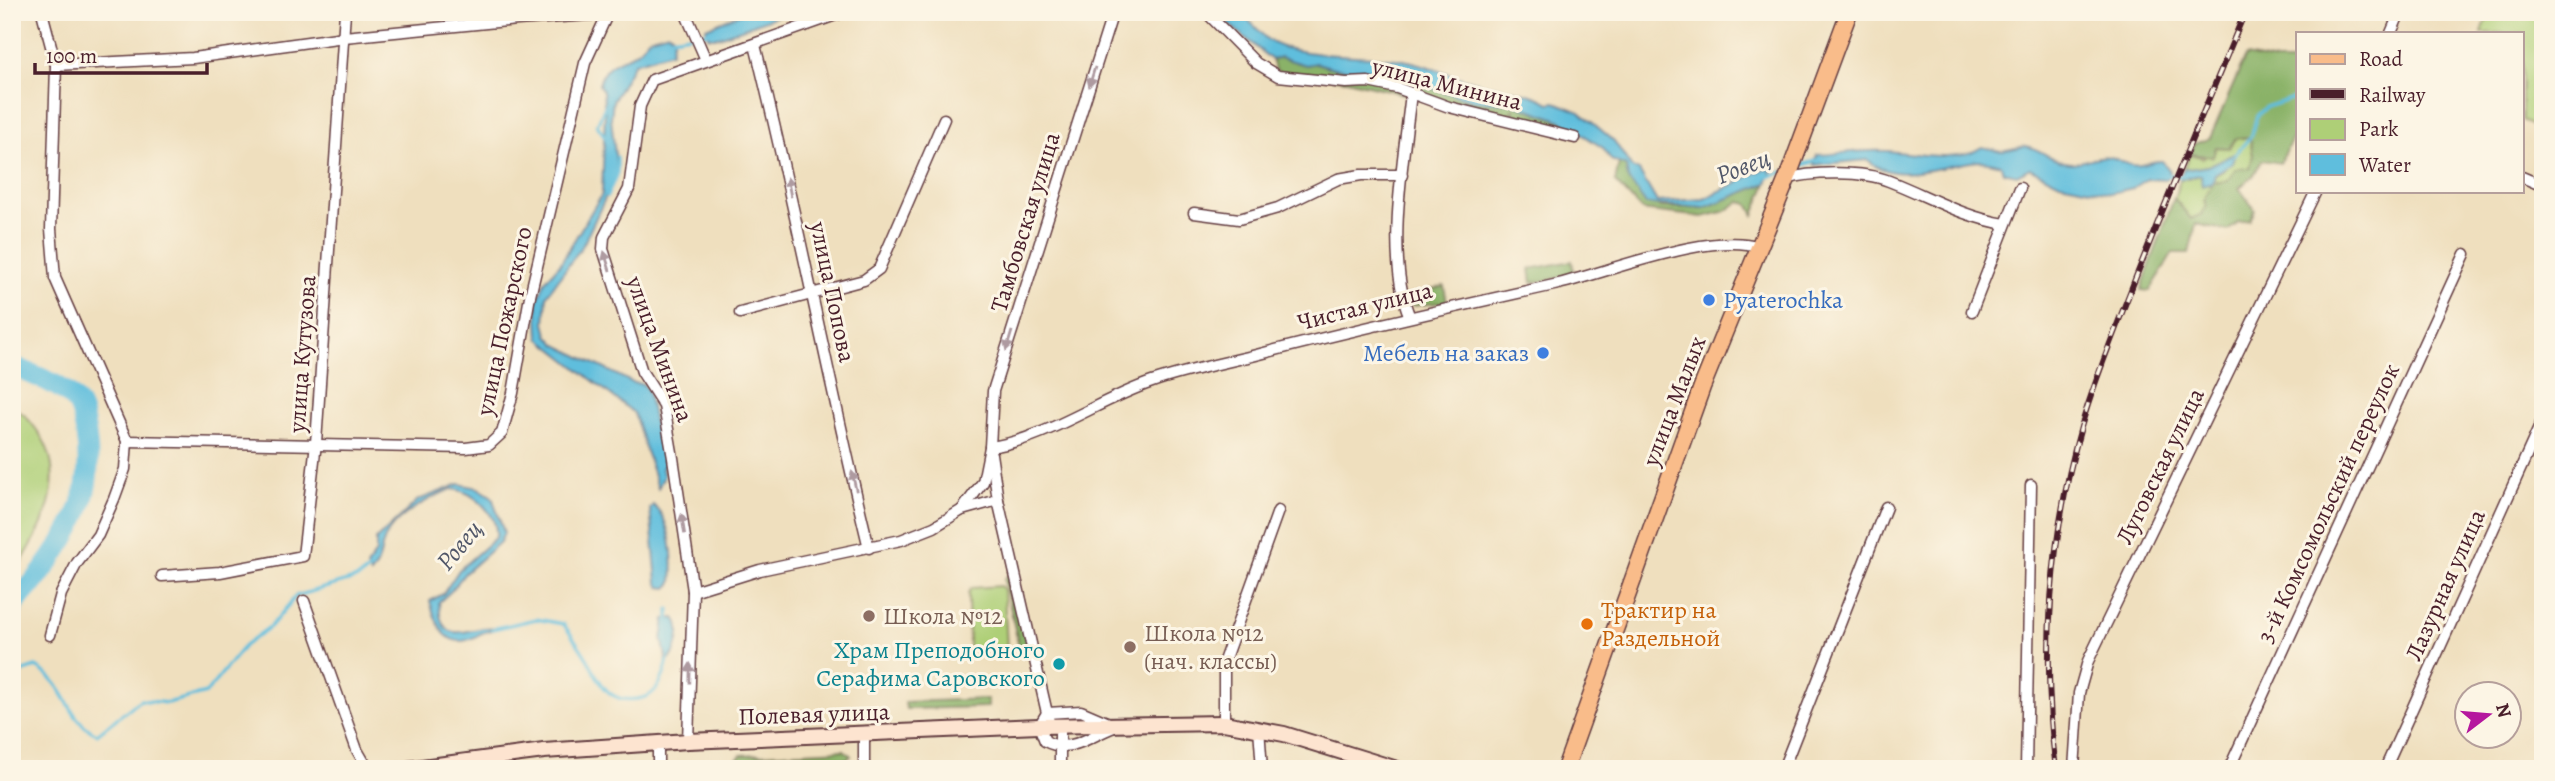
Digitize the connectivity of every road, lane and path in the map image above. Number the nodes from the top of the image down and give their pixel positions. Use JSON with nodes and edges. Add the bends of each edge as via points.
{"nodes":[{"id":1,"x":41,"y":12,"type":"edge"},
{"id":2,"x":345,"y":12,"type":"edge"},
{"id":3,"x":634,"y":12,"type":"edge"},
{"id":4,"x":685,"y":12,"type":"edge"},
{"id":5,"x":844,"y":12,"type":"edge"},
{"id":6,"x":1113,"y":12,"type":"edge"},
{"id":7,"x":1206,"y":12,"type":"edge"},
{"id":8,"x":1849,"y":12,"type":"edge"},
{"id":9,"x":2400,"y":12,"type":"edge"},
{"id":10,"x":607,"y":15,"type":"junction"},
{"id":11,"x":2391,"y":32,"type":"edge"},
{"id":12,"x":344,"y":37,"type":"junction"},
{"id":13,"x":755,"y":45,"type":"junction"},
{"id":14,"x":706,"y":60,"type":"junction"},
{"id":15,"x":56,"y":65,"type":"junction"},
{"id":16,"x":1411,"y":93,"type":"junction"},
{"id":17,"x":944,"y":119,"type":"dead end"},
{"id":18,"x":1575,"y":138,"type":"dead end"},
{"id":19,"x":1402,"y":175,"type":"junction"},
{"id":20,"x":2524,"y":178,"type":"edge"},
{"id":21,"x":1787,"y":179,"type":"junction"},
{"id":22,"x":2543,"y":186,"type":"edge"},
{"id":23,"x":2020,"y":188,"type":"dead end"},
{"id":24,"x":2316,"y":192,"type":"edge"},
{"id":25,"x":1194,"y":213,"type":"dead end"},
{"id":26,"x":2005,"y":224,"type":"junction"},
{"id":27,"x":1760,"y":247,"type":"junction"},
{"id":28,"x":2465,"y":254,"type":"dead end"},
{"id":29,"x":810,"y":295,"type":"junction"},
{"id":30,"x":1972,"y":311,"type":"dead end"},
{"id":31,"x":740,"y":313,"type":"dead end"},
{"id":32,"x":1409,"y":315,"type":"junction"},
{"id":33,"x":2543,"y":419,"type":"edge"},
{"id":34,"x":127,"y":441,"type":"junction"},
{"id":35,"x":316,"y":443,"type":"junction"},
{"id":36,"x":990,"y":446,"type":"junction"},
{"id":37,"x":2031,"y":485,"type":"dead end"},
{"id":38,"x":998,"y":500,"type":"junction"},
{"id":39,"x":1886,"y":507,"type":"dead end"},
{"id":40,"x":962,"y":510,"type":"junction"},
{"id":41,"x":1278,"y":511,"type":"dead end"},
{"id":42,"x":869,"y":548,"type":"junction"},
{"id":43,"x":162,"y":576,"type":"dead end"},
{"id":44,"x":693,"y":591,"type":"junction"},
{"id":45,"x":304,"y":601,"type":"dead end"},
{"id":46,"x":50,"y":635,"type":"dead end"},
{"id":47,"x":1049,"y":723,"type":"junction"},
{"id":48,"x":1224,"y":723,"type":"junction"},
{"id":49,"x":1118,"y":725,"type":"junction"},
{"id":50,"x":1259,"y":728,"type":"junction"},
{"id":51,"x":864,"y":735,"type":"junction"},
{"id":52,"x":688,"y":741,"type":"junction"},
{"id":53,"x":658,"y":744,"type":"junction"},
{"id":54,"x":1060,"y":746,"type":"junction"},
{"id":55,"x":457,"y":765,"type":"edge"},
{"id":56,"x":368,"y":769,"type":"edge"},
{"id":57,"x":407,"y":769,"type":"edge"},
{"id":58,"x":658,"y":769,"type":"edge"},
{"id":59,"x":863,"y":769,"type":"edge"},
{"id":60,"x":1060,"y":769,"type":"edge"},
{"id":61,"x":1262,"y":769,"type":"edge"},
{"id":62,"x":1397,"y":769,"type":"edge"},
{"id":63,"x":1564,"y":769,"type":"edge"},
{"id":64,"x":1783,"y":769,"type":"edge"},
{"id":65,"x":2026,"y":769,"type":"edge"},
{"id":66,"x":2074,"y":769,"type":"edge"},
{"id":67,"x":2229,"y":769,"type":"edge"},
{"id":68,"x":2385,"y":769,"type":"edge"}],
"edges":[{"from":1,"to":15,"type":"street"},
{"from":2,"to":12,"type":"street","name":"улица Кутузова"},
{"from":3,"to":10,"type":"street"},
{"from":4,"to":14,"type":"street"},
{"from":5,"to":13,"type":"street","name":"улица Минина"},
{"from":6,"to":36,"type":"street","name":"Тамбовская улица","one_way":true,"via":[[993,391]]},
{"from":7,"to":16,"type":"street","name":"улица Минина","via":[[1256,63],[1278,76],[1368,82]]},
{"from":8,"to":21,"type":"main road","name":"улица Малых"},
{"from":9,"to":11,"type":"street"},
{"from":10,"to":12,"type":"street"},
{"from":10,"to":35,"type":"street","name":"улица Пожарского","via":[[585,63],[502,433],[489,445],[466,448]]},
{"from":12,"to":15,"type":"street","via":[[193,58]]},
{"from":12,"to":35,"type":"street","name":"улица Кутузова"},
{"from":13,"to":14,"type":"street","name":"улица Минина"},
{"from":29,"to":13,"type":"street","name":"улица Попова","one_way":true,"via":[[785,164]]},
{"from":44,"to":14,"type":"street","name":"улица Минина","one_way":true,"via":[[664,406],[642,372],[603,249],[604,237],[629,189],[640,106],[652,80]]},
{"from":15,"to":34,"type":"street","via":[[51,229],[55,278]]},
{"from":16,"to":18,"type":"street","name":"улица Минина"},
{"from":16,"to":19,"type":"street"},
{"from":17,"to":29,"type":"street","via":[[879,270],[864,280]]},
{"from":19,"to":25,"type":"street","via":[[1338,179],[1278,208],[1239,219]]},
{"from":19,"to":32,"type":"street","via":[[1399,282]]},
{"from":20,"to":22,"type":"street"},
{"from":21,"to":26,"type":"street","via":[[1815,174],[1887,180],[1970,217]]},
{"from":21,"to":27,"type":"main road","name":"улица Малых"},
{"from":23,"to":26,"type":"street"},
{"from":24,"to":66,"type":"street","name":"Луговская улица","via":[[2088,661],[2079,693]]},
{"from":26,"to":30,"type":"street"},
{"from":27,"to":32,"type":"street","name":"Чистая улица","via":[[1746,242],[1709,244],[1552,286]]},
{"from":27,"to":63,"type":"main road","name":"улица Малых","via":[[1702,387]]},
{"from":28,"to":67,"type":"street","name":"3-й Комсомольский переулок"},
{"from":29,"to":31,"type":"street"},
{"from":42,"to":29,"type":"street","name":"улица Попова","one_way":true},
{"from":32,"to":36,"type":"street","name":"Чистая улица","via":[[1149,383],[1030,435]]},
{"from":33,"to":68,"type":"street","name":"Лазурная улица"},
{"from":34,"to":35,"type":"street","name":"улица Пожарского"},
{"from":34,"to":46,"type":"street","via":[[125,469],[114,499],[98,535],[61,594]]},
{"from":35,"to":43,"type":"street","name":"улица Кутузова","via":[[303,556],[220,572]]},
{"from":36,"to":38,"type":"street","name":"Тамбовская улица"},
{"from":36,"to":40,"type":"street","name":"Тамбовская улица","via":[[983,482]]},
{"from":37,"to":65,"type":"street"},
{"from":38,"to":40,"type":"street","name":"Тамбовская улица"},
{"from":38,"to":47,"type":"street","name":"Тамбовская улица"},
{"from":39,"to":64,"type":"street"},
{"from":40,"to":42,"type":"street","name":"Тамбовская улица","via":[[934,527]]},
{"from":41,"to":48,"type":"street","via":[[1224,661]]},
{"from":42,"to":44,"type":"street","name":"Тамбовская улица","via":[[760,570]]},
{"from":52,"to":44,"type":"street","name":"улица Минина","one_way":true},
{"from":45,"to":56,"type":"street","via":[[356,750]]},
{"from":47,"to":49,"type":"street","name":"Полевая улица"},
{"from":47,"to":51,"type":"street","name":"Полевая улица"},
{"from":47,"to":54,"type":"street","name":"Тамбовская улица"},
{"from":47,"to":54,"type":"street","via":[[1045,741]]},
{"from":48,"to":49,"type":"street","name":"Полевая улица"},
{"from":48,"to":50,"type":"street","name":"Полевая улица"},
{"from":49,"to":54,"type":"street","via":[[1089,740]]},
{"from":50,"to":61,"type":"street"},
{"from":50,"to":62,"type":"street","name":"Полевая улица"},
{"from":51,"to":52,"type":"street","name":"Полевая улица"},
{"from":51,"to":59,"type":"street"},
{"from":52,"to":53,"type":"street","name":"Полевая улица"},
{"from":53,"to":55,"type":"street","name":"Полевая улица"},
{"from":53,"to":58,"type":"street"},
{"from":54,"to":60,"type":"street","name":"Тамбовская улица"},
{"from":55,"to":57,"type":"street","name":"Полевая улица"}]}
